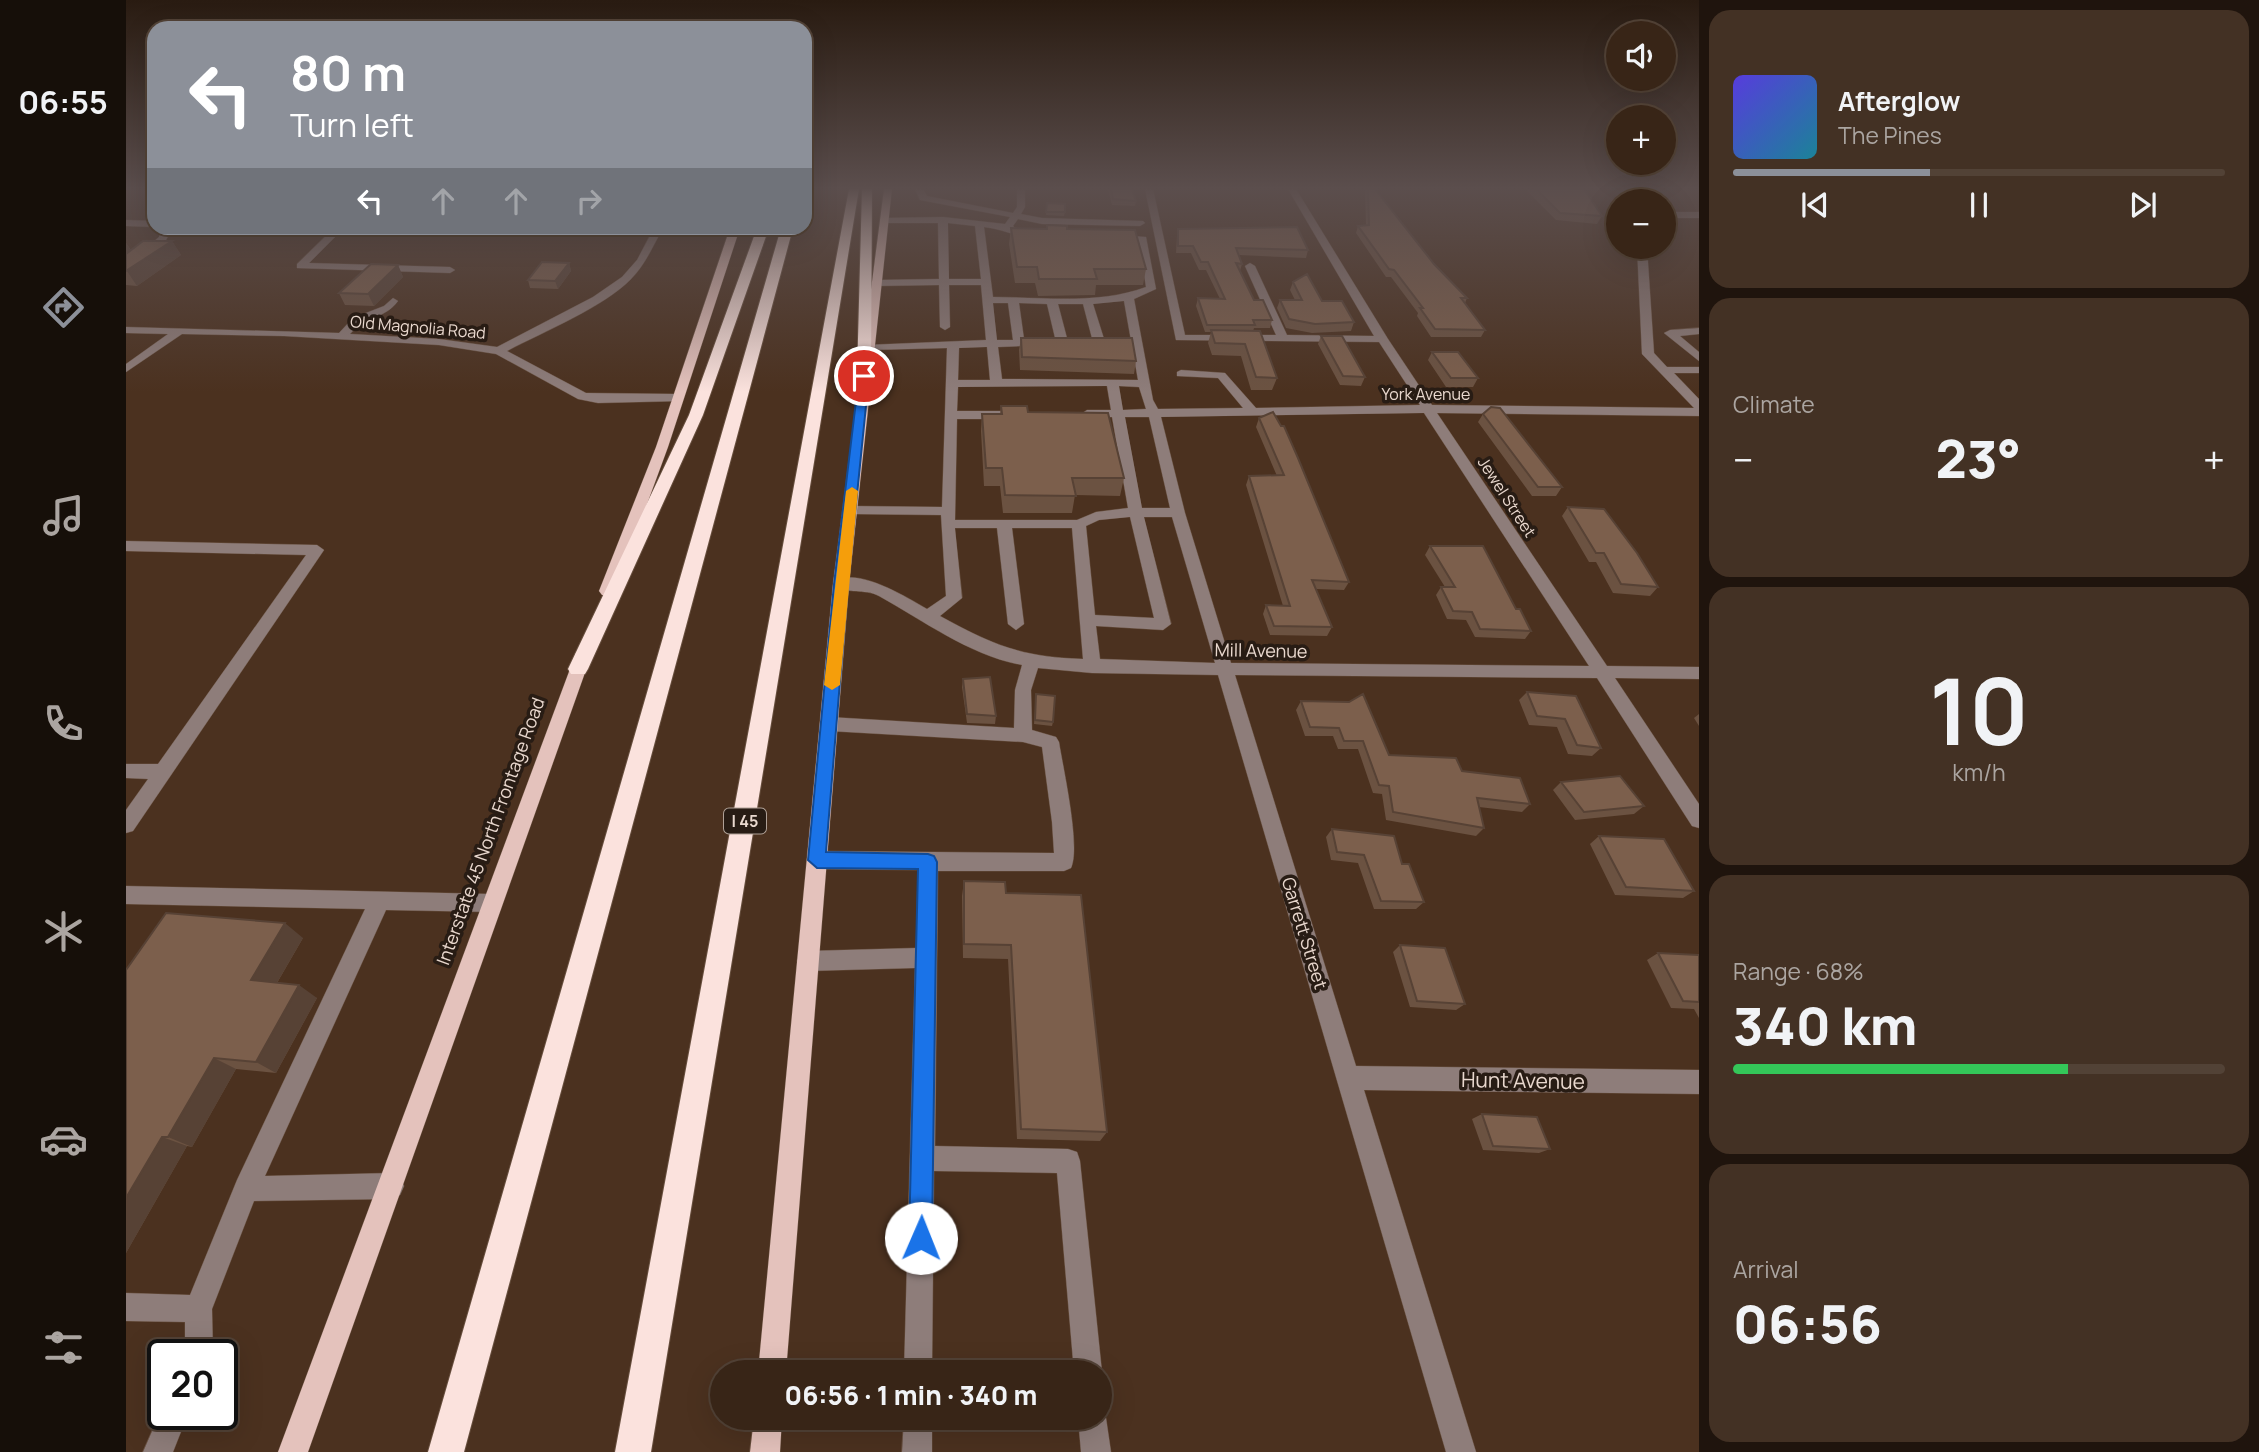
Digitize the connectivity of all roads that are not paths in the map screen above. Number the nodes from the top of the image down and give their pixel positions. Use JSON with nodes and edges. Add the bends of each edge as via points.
{"nodes":[{"id":1,"x":141,"y":257,"type":"edge"},
{"id":2,"x":310,"y":257,"type":"edge"},
{"id":3,"x":643,"y":257,"type":"edge"},
{"id":4,"x":725,"y":257,"type":"edge"},
{"id":5,"x":753,"y":257,"type":"edge"},
{"id":6,"x":779,"y":257,"type":"edge"},
{"id":7,"x":842,"y":257,"type":"edge"},
{"id":8,"x":866,"y":257,"type":"edge"},
{"id":9,"x":880,"y":257,"type":"edge"},
{"id":10,"x":944,"y":257,"type":"edge"},
{"id":11,"x":983,"y":257,"type":"edge"},
{"id":12,"x":1146,"y":257,"type":"edge"},
{"id":13,"x":1163,"y":257,"type":"edge"},
{"id":14,"x":1333,"y":257,"type":"edge"},
{"id":15,"x":1643,"y":259,"type":"edge"},
{"id":16,"x":1250,"y":266,"type":"dead end"},
{"id":17,"x":126,"y":270,"type":"edge"},
{"id":18,"x":450,"y":270,"type":"dead end"},
{"id":19,"x":945,"y":281,"type":"junction"},
{"id":20,"x":986,"y":282,"type":"junction"},
{"id":21,"x":876,"y":283,"type":"junction"},
{"id":22,"x":1129,"y":297,"type":"junction"},
{"id":23,"x":988,"y":300,"type":"junction"},
{"id":24,"x":1013,"y":300,"type":"junction"},
{"id":25,"x":393,"y":301,"type":"dead end"},
{"id":26,"x":1052,"y":301,"type":"junction"},
{"id":27,"x":1087,"y":302,"type":"junction"},
{"id":28,"x":945,"y":327,"type":"dead end"},
{"id":29,"x":126,"y":330,"type":"edge"},
{"id":30,"x":181,"y":330,"type":"junction"},
{"id":31,"x":1699,"y":331,"type":"edge"},
{"id":32,"x":342,"y":336,"type":"junction"},
{"id":33,"x":1283,"y":339,"type":"junction"},
{"id":34,"x":1382,"y":339,"type":"junction"},
{"id":35,"x":1019,"y":342,"type":"junction"},
{"id":36,"x":1080,"y":342,"type":"junction"},
{"id":37,"x":1112,"y":342,"type":"edge"},
{"id":38,"x":1125,"y":342,"type":"edge"},
{"id":39,"x":1138,"y":342,"type":"junction"},
{"id":40,"x":994,"y":344,"type":"junction"},
{"id":41,"x":953,"y":345,"type":"junction"},
{"id":42,"x":870,"y":347,"type":"junction"},
{"id":43,"x":499,"y":351,"type":"junction"},
{"id":44,"x":1699,"y":358,"type":"edge"},
{"id":45,"x":126,"y":369,"type":"edge"},
{"id":46,"x":1664,"y":370,"type":"junction"},
{"id":47,"x":1699,"y":370,"type":"edge"},
{"id":48,"x":1181,"y":374,"type":"dead end"},
{"id":49,"x":864,"y":376,"type":"junction"},
{"id":50,"x":1112,"y":382,"type":"junction"},
{"id":51,"x":996,"y":383,"type":"junction"},
{"id":52,"x":952,"y":384,"type":"junction"},
{"id":53,"x":1144,"y":384,"type":"junction"},
{"id":54,"x":677,"y":398,"type":"junction"},
{"id":55,"x":1699,"y":406,"type":"edge"},
{"id":56,"x":1430,"y":409,"type":"junction"},
{"id":57,"x":1253,"y":412,"type":"junction"},
{"id":58,"x":1699,"y":412,"type":"edge"},
{"id":59,"x":1119,"y":413,"type":"junction"},
{"id":60,"x":1154,"y":413,"type":"junction"},
{"id":61,"x":1021,"y":414,"type":"edge"},
{"id":62,"x":1077,"y":414,"type":"edge"},
{"id":63,"x":951,"y":415,"type":"junction"},
{"id":64,"x":850,"y":510,"type":"junction"},
{"id":65,"x":1136,"y":512,"type":"junction"},
{"id":66,"x":1178,"y":513,"type":"junction"},
{"id":67,"x":949,"y":517,"type":"junction"},
{"id":68,"x":1004,"y":524,"type":"junction"},
{"id":69,"x":1079,"y":524,"type":"junction"},
{"id":70,"x":126,"y":546,"type":"edge"},
{"id":71,"x":841,"y":584,"type":"junction"},
{"id":72,"x":928,"y":616,"type":"junction"},
{"id":73,"x":1090,"y":620,"type":"junction"},
{"id":74,"x":1016,"y":624,"type":"dead end"},
{"id":75,"x":1032,"y":661,"type":"junction"},
{"id":76,"x":1092,"y":667,"type":"junction"},
{"id":77,"x":578,"y":669,"type":"junction"},
{"id":78,"x":1225,"y":669,"type":"junction"},
{"id":79,"x":1600,"y":672,"type":"junction"},
{"id":80,"x":1699,"y":673,"type":"edge"},
{"id":81,"x":829,"y":724,"type":"junction"},
{"id":82,"x":1023,"y":734,"type":"junction"},
{"id":83,"x":126,"y":771,"type":"edge"},
{"id":84,"x":163,"y":772,"type":"junction"},
{"id":85,"x":1699,"y":820,"type":"edge"},
{"id":86,"x":126,"y":825,"type":"edge"},
{"id":87,"x":817,"y":860,"type":"junction"},
{"id":88,"x":928,"y":862,"type":"junction"},
{"id":89,"x":126,"y":895,"type":"edge"},
{"id":90,"x":379,"y":902,"type":"junction"},
{"id":91,"x":491,"y":903,"type":"junction"},
{"id":92,"x":926,"y":958,"type":"junction"},
{"id":93,"x":808,"y":961,"type":"junction"},
{"id":94,"x":1348,"y":1078,"type":"junction"},
{"id":95,"x":1699,"y":1082,"type":"edge"},
{"id":96,"x":922,"y":1158,"type":"junction"},
{"id":97,"x":391,"y":1186,"type":"junction"},
{"id":98,"x":246,"y":1189,"type":"junction"},
{"id":99,"x":126,"y":1307,"type":"edge"},
{"id":100,"x":198,"y":1309,"type":"junction"},
{"id":101,"x":199,"y":1339,"type":"edge"},
{"id":102,"x":773,"y":1360,"type":"edge"},
{"id":103,"x":918,"y":1360,"type":"edge"},
{"id":104,"x":1087,"y":1360,"type":"edge"},
{"id":105,"x":167,"y":1430,"type":"edge"},
{"id":106,"x":767,"y":1430,"type":"edge"},
{"id":107,"x":918,"y":1430,"type":"edge"},
{"id":108,"x":1093,"y":1430,"type":"edge"},
{"id":109,"x":158,"y":1452,"type":"edge"},
{"id":110,"x":293,"y":1452,"type":"edge"},
{"id":111,"x":446,"y":1452,"type":"edge"},
{"id":112,"x":633,"y":1452,"type":"edge"},
{"id":113,"x":765,"y":1452,"type":"edge"},
{"id":114,"x":917,"y":1452,"type":"edge"},
{"id":115,"x":1096,"y":1452,"type":"edge"},
{"id":116,"x":1461,"y":1452,"type":"edge"}],
"edges":[{"from":1,"to":17,"type":"street"},
{"from":2,"to":18,"type":"street","via":[[301,266]]},
{"from":3,"to":43,"type":"street","name":"Old Magnolia Road","via":[[626,279],[597,299]]},
{"from":4,"to":54,"type":"main road","name":"Interstate 45 North Frontage Road"},
{"from":5,"to":77,"type":"highway","via":[[695,415]]},
{"from":6,"to":111,"type":"highway"},
{"from":7,"to":112,"type":"highway","number":"I 45"},
{"from":8,"to":49,"type":"highway"},
{"from":9,"to":21,"type":"main road"},
{"from":10,"to":19,"type":"street"},
{"from":11,"to":20,"type":"street"},
{"from":12,"to":22,"type":"street","via":[[1151,289]]},
{"from":13,"to":33,"type":"street","via":[[1180,338]]},
{"from":14,"to":34,"type":"street","name":"Jewel Street"},
{"from":15,"to":46,"type":"street","via":[[1648,354]]},
{"from":16,"to":33,"type":"street"},
{"from":19,"to":20,"type":"street"},
{"from":19,"to":21,"type":"street"},
{"from":19,"to":28,"type":"street"},
{"from":20,"to":23,"type":"street"},
{"from":21,"to":42,"type":"main road"},
{"from":22,"to":27,"type":"street"},
{"from":22,"to":39,"type":"street","name":"Garrett Street"},
{"from":23,"to":24,"type":"street"},
{"from":23,"to":40,"type":"street"},
{"from":24,"to":26,"type":"street"},
{"from":24,"to":35,"type":"street"},
{"from":25,"to":32,"type":"street","via":[[375,315],[357,320]]},
{"from":26,"to":27,"type":"street"},
{"from":26,"to":36,"type":"street"},
{"from":27,"to":36,"type":"street"},
{"from":29,"to":30,"type":"street","name":"Old Magnolia Road"},
{"from":30,"to":32,"type":"street","name":"Old Magnolia Road"},
{"from":30,"to":45,"type":"street"},
{"from":31,"to":44,"type":"street","via":[[1670,333]]},
{"from":32,"to":43,"type":"street","name":"Old Magnolia Road"},
{"from":33,"to":34,"type":"street"},
{"from":34,"to":56,"type":"street","name":"Jewel Street"},
{"from":35,"to":36,"type":"street"},
{"from":35,"to":40,"type":"street"},
{"from":36,"to":37,"type":"street"},
{"from":38,"to":39,"type":"street"},
{"from":39,"to":53,"type":"street","name":"Garrett Street"},
{"from":40,"to":41,"type":"street"},
{"from":40,"to":51,"type":"street"},
{"from":41,"to":42,"type":"street"},
{"from":41,"to":52,"type":"street"},
{"from":42,"to":49,"type":"main road"},
{"from":43,"to":54,"type":"street","via":[[582,396]]},
{"from":46,"to":47,"type":"street"},
{"from":46,"to":55,"type":"street"},
{"from":48,"to":57,"type":"street","via":[[1221,375]]},
{"from":49,"to":64,"type":"main road"},
{"from":50,"to":51,"type":"street"},
{"from":50,"to":53,"type":"street"},
{"from":50,"to":59,"type":"street"},
{"from":51,"to":52,"type":"street"},
{"from":52,"to":63,"type":"street"},
{"from":53,"to":60,"type":"street","name":"Garrett Street"},
{"from":54,"to":77,"type":"main road","name":"Interstate 45 North Frontage Road"},
{"from":56,"to":57,"type":"street","name":"York Avenue"},
{"from":56,"to":58,"type":"street","name":"York Avenue"},
{"from":56,"to":79,"type":"street","name":"Jewel Street"},
{"from":57,"to":60,"type":"street","name":"York Avenue"},
{"from":59,"to":60,"type":"street","name":"York Avenue"},
{"from":59,"to":62,"type":"street","name":"York Avenue"},
{"from":59,"to":65,"type":"street"},
{"from":60,"to":66,"type":"street","name":"Garrett Street"},
{"from":61,"to":63,"type":"street"},
{"from":63,"to":67,"type":"street"},
{"from":64,"to":67,"type":"street"},
{"from":64,"to":71,"type":"main road"},
{"from":65,"to":66,"type":"street"},
{"from":65,"to":69,"type":"street","via":[[1096,516]]},
{"from":65,"to":73,"type":"street","via":[[1163,624]]},
{"from":66,"to":78,"type":"street","name":"Garrett Street"},
{"from":67,"to":68,"type":"street"},
{"from":67,"to":72,"type":"street","via":[[954,598]]},
{"from":68,"to":69,"type":"street"},
{"from":68,"to":74,"type":"street"},
{"from":69,"to":73,"type":"street"},
{"from":70,"to":84,"type":"street","via":[[317,550]]},
{"from":71,"to":72,"type":"street","name":"Mill Avenue","via":[[874,586]]},
{"from":71,"to":81,"type":"main road"},
{"from":72,"to":75,"type":"street","name":"Mill Avenue","via":[[983,647]]},
{"from":73,"to":76,"type":"street"},
{"from":75,"to":76,"type":"street","name":"Mill Avenue"},
{"from":75,"to":82,"type":"street","via":[[1023,690]]},
{"from":76,"to":78,"type":"street","name":"Mill Avenue"},
{"from":77,"to":91,"type":"main road","name":"Interstate 45 North Frontage Road"},
{"from":78,"to":79,"type":"street","name":"Mill Avenue"},
{"from":78,"to":94,"type":"street","name":"Garrett Street"},
{"from":79,"to":80,"type":"street","name":"Mill Avenue"},
{"from":79,"to":85,"type":"street","name":"Jewel Street"},
{"from":81,"to":82,"type":"street"},
{"from":81,"to":87,"type":"main road"},
{"from":82,"to":88,"type":"street","via":[[1050,742],[1064,862]]},
{"from":83,"to":84,"type":"street"},
{"from":84,"to":86,"type":"street"},
{"from":87,"to":88,"type":"street"},
{"from":87,"to":93,"type":"main road"},
{"from":88,"to":92,"type":"street"},
{"from":89,"to":90,"type":"street"},
{"from":90,"to":91,"type":"street"},
{"from":90,"to":98,"type":"street"},
{"from":91,"to":97,"type":"main road","name":"Interstate 45 North Frontage Road"},
{"from":92,"to":93,"type":"street"},
{"from":92,"to":96,"type":"street"},
{"from":93,"to":102,"type":"main road"},
{"from":94,"to":95,"type":"street","name":"Hunt Avenue"},
{"from":94,"to":116,"type":"street","name":"Garrett Street"},
{"from":96,"to":103,"type":"street"},
{"from":96,"to":104,"type":"street","via":[[1068,1161]]},
{"from":97,"to":98,"type":"street"},
{"from":97,"to":110,"type":"main road","name":"Interstate 45 North Frontage Road"},
{"from":98,"to":100,"type":"street"},
{"from":99,"to":100,"type":"street"},
{"from":100,"to":101,"type":"street"},
{"from":105,"to":109,"type":"street"},
{"from":106,"to":113,"type":"main road"},
{"from":107,"to":114,"type":"street"},
{"from":108,"to":115,"type":"street"}]}
